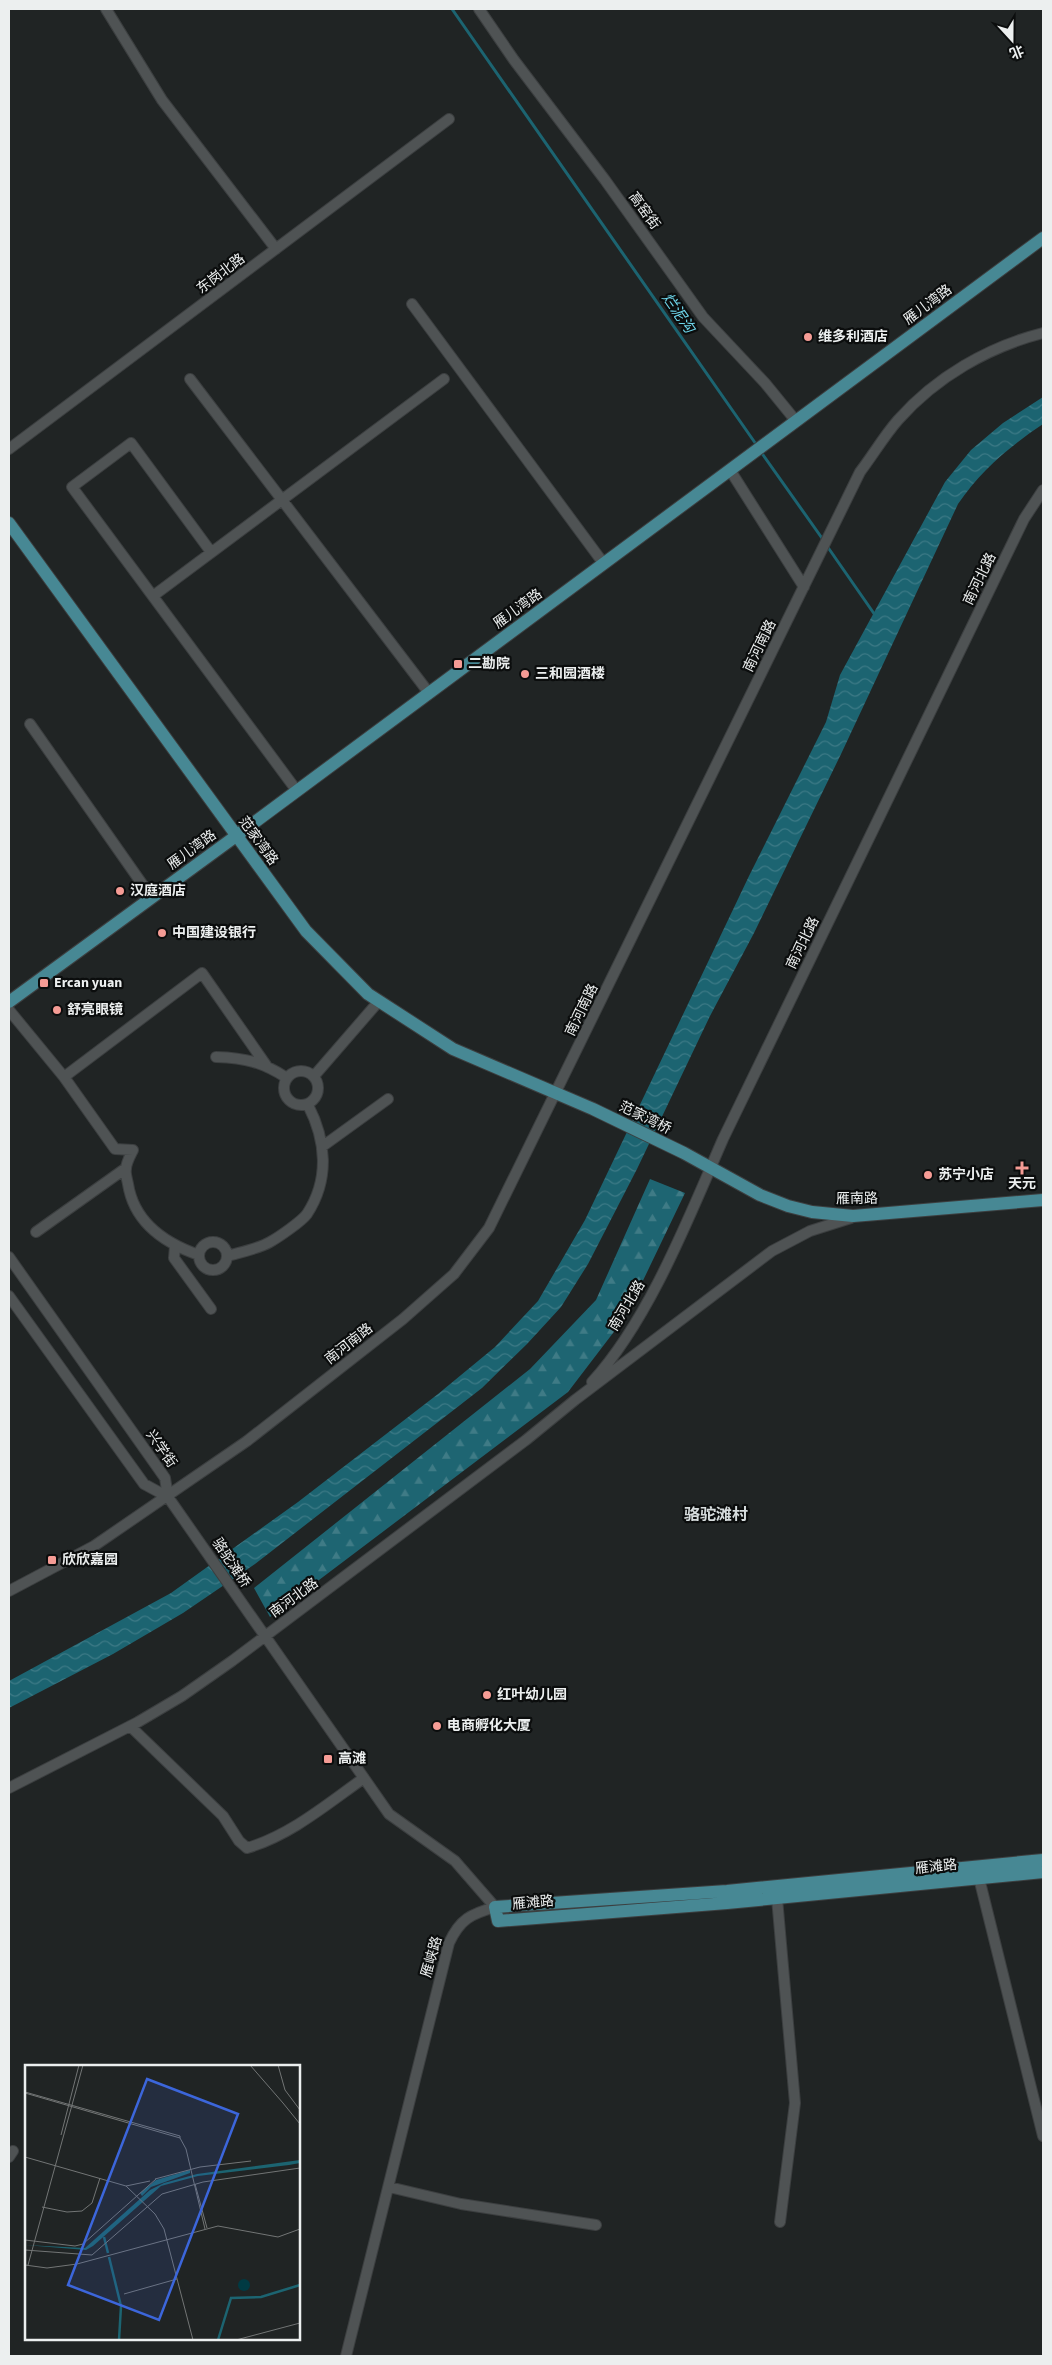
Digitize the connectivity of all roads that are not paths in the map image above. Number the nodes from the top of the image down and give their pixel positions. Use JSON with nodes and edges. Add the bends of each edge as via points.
{"nodes":[{"id":1,"x":106,"y":9,"type":"edge"},
{"id":2,"x":479,"y":9,"type":"edge"},
{"id":3,"x":449,"y":119,"type":"dead end"},
{"id":4,"x":1043,"y":238,"type":"edge"},
{"id":5,"x":276,"y":249,"type":"junction"},
{"id":6,"x":412,"y":304,"type":"dead end"},
{"id":7,"x":1043,"y":333,"type":"edge"},
{"id":8,"x":444,"y":379,"type":"dead end"},
{"id":9,"x":190,"y":380,"type":"dead end"},
{"id":10,"x":796,"y":421,"type":"junction"},
{"id":11,"x":9,"y":449,"type":"edge"},
{"id":12,"x":733,"y":468,"type":"junction"},
{"id":13,"x":1043,"y":490,"type":"edge"},
{"id":14,"x":282,"y":500,"type":"junction"},
{"id":15,"x":9,"y":524,"type":"edge"},
{"id":16,"x":212,"y":552,"type":"junction"},
{"id":17,"x":604,"y":564,"type":"junction"},
{"id":18,"x":806,"y":583,"type":"junction"},
{"id":19,"x":153,"y":596,"type":"junction"},
{"id":20,"x":428,"y":693,"type":"junction"},
{"id":21,"x":30,"y":724,"type":"dead end"},
{"id":22,"x":298,"y":791,"type":"junction"},
{"id":23,"x":236,"y":836,"type":"junction"},
{"id":24,"x":152,"y":898,"type":"junction"},
{"id":25,"x":379,"y":1001,"type":"junction"},
{"id":26,"x":9,"y":1002,"type":"edge"},
{"id":27,"x":9,"y":1010,"type":"edge"},
{"id":28,"x":216,"y":1057,"type":"dead end"},
{"id":29,"x":266,"y":1065,"type":"junction"},
{"id":30,"x":314,"y":1076,"type":"junction"},
{"id":31,"x":64,"y":1077,"type":"junction"},
{"id":32,"x":287,"y":1078,"type":"junction"},
{"id":33,"x":556,"y":1093,"type":"junction"},
{"id":34,"x":388,"y":1099,"type":"dead end"},
{"id":35,"x":308,"y":1105,"type":"junction"},
{"id":36,"x":323,"y":1146,"type":"junction"},
{"id":37,"x":684,"y":1153,"type":"joint"},
{"id":38,"x":126,"y":1168,"type":"junction"},
{"id":39,"x":710,"y":1168,"type":"junction"},
{"id":40,"x":1043,"y":1200,"type":"edge"},
{"id":41,"x":864,"y":1215,"type":"junction"},
{"id":42,"x":36,"y":1232,"type":"dead end"},
{"id":43,"x":175,"y":1246,"type":"junction"},
{"id":44,"x":198,"y":1255,"type":"junction"},
{"id":45,"x":227,"y":1256,"type":"junction"},
{"id":46,"x":9,"y":1257,"type":"edge"},
{"id":47,"x":9,"y":1296,"type":"edge"},
{"id":48,"x":211,"y":1309,"type":"dead end"},
{"id":49,"x":575,"y":1400,"type":"junction"},
{"id":50,"x":168,"y":1497,"type":"junction"},
{"id":51,"x":9,"y":1591,"type":"edge"},
{"id":52,"x":266,"y":1636,"type":"junction"},
{"id":53,"x":130,"y":1726,"type":"junction"},
{"id":54,"x":364,"y":1778,"type":"junction"},
{"id":55,"x":9,"y":1788,"type":"edge"},
{"id":56,"x":1043,"y":1860,"type":"edge"},
{"id":57,"x":1043,"y":1872,"type":"edge"},
{"id":58,"x":979,"y":1878,"type":"junction"},
{"id":59,"x":777,"y":1898,"type":"junction"},
{"id":60,"x":495,"y":1908,"type":"junction"},
{"id":61,"x":1043,"y":2136,"type":"edge"},
{"id":62,"x":389,"y":2187,"type":"junction"},
{"id":63,"x":780,"y":2222,"type":"dead end"},
{"id":64,"x":596,"y":2225,"type":"dead end"},
{"id":65,"x":346,"y":2356,"type":"edge"}],
"edges":[{"from":1,"to":5,"type":"street","via":[[162,100]]},
{"from":2,"to":10,"type":"street","name":"高窑街","via":[[704,317]]},
{"from":3,"to":5,"type":"street","name":"东岗北路"},
{"from":4,"to":10,"type":"main road","name":"雁儿湾路"},
{"from":5,"to":11,"type":"street","name":"东岗北路"},
{"from":6,"to":17,"type":"street"},
{"from":7,"to":18,"type":"street","name":"南河南路","via":[[984,354],[929,389],[898,420],[860,472]]},
{"from":8,"to":14,"type":"street"},
{"from":9,"to":14,"type":"street"},
{"from":10,"to":12,"type":"main road","name":"雁儿湾路"},
{"from":12,"to":17,"type":"main road","name":"雁儿湾路"},
{"from":12,"to":18,"type":"street"},
{"from":13,"to":39,"type":"street","name":"南河北路","via":[[1024,519]]},
{"from":14,"to":16,"type":"street"},
{"from":14,"to":20,"type":"street"},
{"from":15,"to":23,"type":"main road","name":"范家湾路"},
{"from":16,"to":19,"type":"street"},
{"from":16,"to":19,"type":"street","via":[[131,444],[72,487]]},
{"from":17,"to":20,"type":"main road","name":"雁儿湾路"},
{"from":18,"to":33,"type":"street","name":"南河南路"},
{"from":19,"to":22,"type":"street"},
{"from":20,"to":22,"type":"main road","name":"雁儿湾路"},
{"from":21,"to":24,"type":"street"},
{"from":22,"to":23,"type":"main road","name":"雁儿湾路"},
{"from":23,"to":24,"type":"main road","name":"雁儿湾路"},
{"from":23,"to":25,"type":"main road","name":"范家湾路","via":[[306,931],[368,994]]},
{"from":24,"to":26,"type":"main road","name":"雁儿湾路"},
{"from":25,"to":30,"type":"street"},
{"from":25,"to":33,"type":"main road","name":"范家湾路","via":[[453,1049]]},
{"from":27,"to":31,"type":"street"},
{"from":28,"to":29,"type":"street","via":[[242,1058]]},
{"from":29,"to":31,"type":"street","via":[[202,973]]},
{"from":29,"to":32,"type":"street"},
{"from":30,"to":32,"type":"street","via":[[300,1071]]},
{"from":30,"to":35,"type":"street","via":[[318,1094]]},
{"from":31,"to":38,"type":"street","via":[[115,1149],[133,1150]]},
{"from":32,"to":35,"type":"street","via":[[284,1087],[286,1097],[293,1104]]},
{"from":33,"to":37,"type":"main road","name":"范家湾桥"},
{"from":33,"to":50,"type":"street","name":"南河南路","via":[[490,1228],[454,1274],[403,1319],[247,1441]]},
{"from":34,"to":36,"type":"street"},
{"from":35,"to":36,"type":"street","via":[[318,1124]]},
{"from":36,"to":45,"type":"street","via":[[319,1186],[306,1215],[270,1242]]},
{"from":37,"to":39,"type":"main road","name":"雁南路"},
{"from":38,"to":42,"type":"street"},
{"from":38,"to":43,"type":"street","via":[[130,1194],[141,1216],[158,1235]]},
{"from":39,"to":41,"type":"main road","name":"雁南路","via":[[788,1206],[835,1215]]},
{"from":39,"to":49,"type":"street","name":"南河北路","via":[[640,1315],[598,1375]]},
{"from":40,"to":41,"type":"main road","name":"雁南路"},
{"from":41,"to":49,"type":"street","name":"南河北路","via":[[810,1231],[772,1251]]},
{"from":43,"to":44,"type":"street"},
{"from":43,"to":48,"type":"street","via":[[174,1258]]},
{"from":44,"to":45,"type":"street","via":[[205,1244],[214,1242],[225,1248]]},
{"from":44,"to":45,"type":"street","via":[[201,1263],[212,1270],[224,1264]]},
{"from":46,"to":50,"type":"street","name":"兴学街","via":[[165,1478]]},
{"from":47,"to":50,"type":"street","via":[[144,1484]]},
{"from":49,"to":52,"type":"street","name":"南河北路"},
{"from":50,"to":51,"type":"street","name":"南河南路","via":[[94,1546]]},
{"from":50,"to":52,"type":"street","name":"骆驼滩桥"},
{"from":52,"to":53,"type":"street","name":"南河北路","via":[[182,1696]]},
{"from":52,"to":54,"type":"street"},
{"from":53,"to":54,"type":"street","via":[[223,1816],[247,1848],[298,1825]]},
{"from":53,"to":55,"type":"street","name":"南河北路"},
{"from":54,"to":60,"type":"street","via":[[389,1814],[455,1861]]},
{"from":56,"to":60,"type":"main road","name":"雁滩路","via":[[728,1891]]},
{"from":57,"to":58,"type":"main road","name":"雁滩路"},
{"from":58,"to":59,"type":"main road","name":"雁滩路"},
{"from":58,"to":61,"type":"street"},
{"from":59,"to":60,"type":"main road","name":"雁滩路","via":[[498,1921]]},
{"from":59,"to":63,"type":"street","via":[[795,2103]]},
{"from":60,"to":62,"type":"street","name":"雁峡路","via":[[473,1913],[456,1928],[449,1942]]},
{"from":62,"to":64,"type":"street","via":[[461,2204]]},
{"from":62,"to":65,"type":"street","name":"雁峡路"}]}
